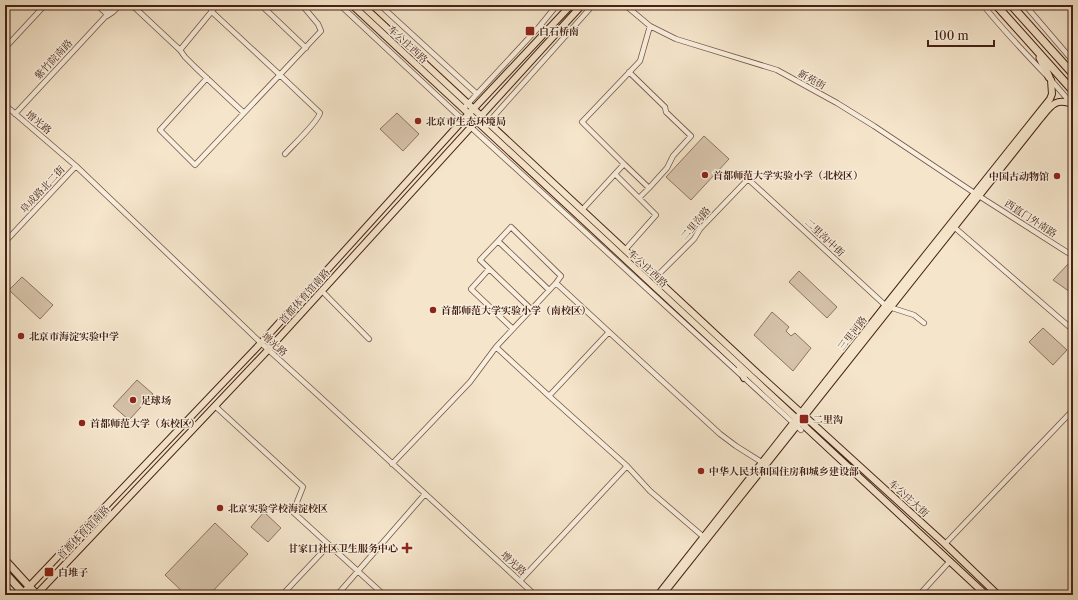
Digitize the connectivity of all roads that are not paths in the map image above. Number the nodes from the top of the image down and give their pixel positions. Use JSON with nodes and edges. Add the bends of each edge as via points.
{"nodes":[{"id":1,"x":45,"y":5,"type":"edge"},
{"id":2,"x":97,"y":5,"type":"edge"},
{"id":3,"x":114,"y":5,"type":"edge"},
{"id":4,"x":120,"y":5,"type":"edge"},
{"id":5,"x":132,"y":5,"type":"edge"},
{"id":6,"x":209,"y":5,"type":"edge"},
{"id":7,"x":261,"y":5,"type":"edge"},
{"id":8,"x":302,"y":5,"type":"edge"},
{"id":9,"x":340,"y":5,"type":"edge"},
{"id":10,"x":352,"y":5,"type":"edge"},
{"id":11,"x":362,"y":5,"type":"edge"},
{"id":12,"x":380,"y":5,"type":"edge"},
{"id":13,"x":557,"y":5,"type":"edge"},
{"id":14,"x":571,"y":5,"type":"edge"},
{"id":15,"x":582,"y":5,"type":"edge"},
{"id":16,"x":593,"y":5,"type":"edge"},
{"id":17,"x":625,"y":5,"type":"edge"},
{"id":18,"x":983,"y":5,"type":"edge"},
{"id":19,"x":996,"y":5,"type":"edge"},
{"id":20,"x":1010,"y":5,"type":"edge"},
{"id":21,"x":1025,"y":5,"type":"edge"},
{"id":22,"x":214,"y":8,"type":"edge"},
{"id":23,"x":106,"y":16,"type":"junction"},
{"id":24,"x":650,"y":26,"type":"junction"},
{"id":25,"x":5,"y":48,"type":"edge"},
{"id":26,"x":306,"y":48,"type":"junction"},
{"id":27,"x":180,"y":50,"type":"junction"},
{"id":28,"x":1038,"y":52,"type":"junction"},
{"id":29,"x":1073,"y":61,"type":"edge"},
{"id":30,"x":629,"y":72,"type":"junction"},
{"id":31,"x":1073,"y":74,"type":"edge"},
{"id":32,"x":280,"y":75,"type":"junction"},
{"id":33,"x":207,"y":78,"type":"junction"},
{"id":34,"x":1050,"y":79,"type":"junction"},
{"id":35,"x":1073,"y":92,"type":"edge"},
{"id":36,"x":477,"y":94,"type":"junction"},
{"id":37,"x":468,"y":104,"type":"junction"},
{"id":38,"x":5,"y":105,"type":"edge"},
{"id":39,"x":1073,"y":105,"type":"edge"},
{"id":40,"x":463,"y":109,"type":"junction"},
{"id":41,"x":474,"y":109,"type":"junction"},
{"id":42,"x":243,"y":112,"type":"junction"},
{"id":43,"x":15,"y":114,"type":"junction"},
{"id":44,"x":469,"y":114,"type":"junction"},
{"id":45,"x":481,"y":116,"type":"junction"},
{"id":46,"x":463,"y":120,"type":"junction"},
{"id":47,"x":476,"y":121,"type":"junction"},
{"id":48,"x":488,"y":122,"type":"junction"},
{"id":49,"x":471,"y":127,"type":"junction"},
{"id":50,"x":483,"y":127,"type":"junction"},
{"id":51,"x":285,"y":154,"type":"dead end"},
{"id":52,"x":624,"y":164,"type":"junction"},
{"id":53,"x":76,"y":166,"type":"junction"},
{"id":54,"x":615,"y":174,"type":"junction"},
{"id":55,"x":748,"y":179,"type":"joint"},
{"id":56,"x":649,"y":188,"type":"junction"},
{"id":57,"x":977,"y":195,"type":"junction"},
{"id":58,"x":640,"y":198,"type":"junction"},
{"id":59,"x":582,"y":210,"type":"junction"},
{"id":60,"x":954,"y":227,"type":"junction"},
{"id":61,"x":498,"y":241,"type":"junction"},
{"id":62,"x":5,"y":242,"type":"edge"},
{"id":63,"x":625,"y":250,"type":"junction"},
{"id":64,"x":1073,"y":256,"type":"edge"},
{"id":65,"x":490,"y":269,"type":"junction"},
{"id":66,"x":655,"y":278,"type":"junction"},
{"id":67,"x":556,"y":283,"type":"junction"},
{"id":68,"x":549,"y":290,"type":"junction"},
{"id":69,"x":322,"y":291,"type":"junction"},
{"id":70,"x":888,"y":306,"type":"junction"},
{"id":71,"x":531,"y":309,"type":"junction"},
{"id":72,"x":924,"y":323,"type":"dead end"},
{"id":73,"x":513,"y":329,"type":"junction"},
{"id":74,"x":1073,"y":330,"type":"edge"},
{"id":75,"x":609,"y":332,"type":"junction"},
{"id":76,"x":369,"y":339,"type":"dead end"},
{"id":77,"x":261,"y":343,"type":"junction"},
{"id":78,"x":496,"y":347,"type":"junction"},
{"id":79,"x":268,"y":350,"type":"junction"},
{"id":80,"x":738,"y":365,"type":"junction"},
{"id":81,"x":744,"y":378,"type":"junction"},
{"id":82,"x":549,"y":396,"type":"junction"},
{"id":83,"x":215,"y":406,"type":"junction"},
{"id":84,"x":1073,"y":410,"type":"edge"},
{"id":85,"x":803,"y":415,"type":"junction"},
{"id":86,"x":798,"y":424,"type":"junction"},
{"id":87,"x":392,"y":464,"type":"junction"},
{"id":88,"x":764,"y":464,"type":"junction"},
{"id":89,"x":627,"y":466,"type":"junction"},
{"id":90,"x":425,"y":494,"type":"junction"},
{"id":91,"x":703,"y":537,"type":"junction"},
{"id":92,"x":328,"y":544,"type":"junction"},
{"id":93,"x":945,"y":544,"type":"junction"},
{"id":94,"x":5,"y":560,"type":"edge"},
{"id":95,"x":950,"y":561,"type":"junction"},
{"id":96,"x":358,"y":572,"type":"junction"},
{"id":97,"x":5,"y":573,"type":"edge"},
{"id":98,"x":520,"y":581,"type":"junction"},
{"id":99,"x":29,"y":586,"type":"junction"},
{"id":100,"x":5,"y":587,"type":"edge"},
{"id":101,"x":24,"y":594,"type":"edge"},
{"id":102,"x":12,"y":595,"type":"edge"},
{"id":103,"x":37,"y":595,"type":"edge"},
{"id":104,"x":282,"y":595,"type":"edge"},
{"id":105,"x":337,"y":595,"type":"edge"},
{"id":106,"x":384,"y":595,"type":"edge"},
{"id":107,"x":535,"y":595,"type":"edge"},
{"id":108,"x":658,"y":595,"type":"edge"},
{"id":109,"x":663,"y":595,"type":"edge"},
{"id":110,"x":919,"y":595,"type":"edge"},
{"id":111,"x":986,"y":595,"type":"edge"},
{"id":112,"x":998,"y":595,"type":"edge"}],
"edges":[{"from":1,"to":25,"type":"street"},
{"from":2,"to":23,"type":"street"},
{"from":3,"to":23,"type":"street","name":"紫竹院南路"},
{"from":4,"to":23,"type":"street","name":"紫竹院南路"},
{"from":5,"to":27,"type":"street"},
{"from":6,"to":22,"type":"street"},
{"from":7,"to":26,"type":"street"},
{"from":8,"to":26,"type":"street","via":[[321,31]]},
{"from":9,"to":46,"type":"street"},
{"from":10,"to":40,"type":"main road","name":"车公庄西路"},
{"from":11,"to":37,"type":"main road","name":"车公庄西路"},
{"from":12,"to":36,"type":"street"},
{"from":13,"to":36,"type":"street"},
{"from":14,"to":41,"type":"main road","name":"首都体育馆南路"},
{"from":15,"to":45,"type":"main road","name":"首都体育馆南路"},
{"from":16,"to":48,"type":"street"},
{"from":17,"to":24,"type":"street","name":"新苑街"},
{"from":18,"to":34,"type":"street"},
{"from":19,"to":28,"type":"highway"},
{"from":20,"to":31,"type":"highway"},
{"from":21,"to":29,"type":"street"},
{"from":22,"to":27,"type":"street"},
{"from":22,"to":32,"type":"street"},
{"from":23,"to":43,"type":"street","name":"紫竹院南路"},
{"from":24,"to":30,"type":"street","via":[[640,60]]},
{"from":24,"to":57,"type":"street","name":"新苑街","via":[[676,39],[777,70],[837,102]]},
{"from":26,"to":32,"type":"street"},
{"from":27,"to":33,"type":"street"},
{"from":28,"to":34,"type":"highway"},
{"from":28,"to":35,"type":"highway"},
{"from":30,"to":52,"type":"street","via":[[582,122]]},
{"from":30,"to":56,"type":"street","via":[[691,136]]},
{"from":32,"to":42,"type":"street"},
{"from":32,"to":51,"type":"street","via":[[320,113],[315,122]]},
{"from":33,"to":42,"type":"street"},
{"from":33,"to":42,"type":"street","via":[[160,130],[195,165]]},
{"from":34,"to":39,"type":"street"},
{"from":34,"to":57,"type":"main road","name":"三里河路","via":[[1050,100]]},
{"from":36,"to":37,"type":"street"},
{"from":37,"to":40,"type":"street"},
{"from":37,"to":41,"type":"main road","name":"车公庄西路"},
{"from":38,"to":43,"type":"street","name":"增光路"},
{"from":39,"to":57,"type":"main road","name":"三里河路","via":[[1064,102],[1054,104]]},
{"from":40,"to":44,"type":"main road","name":"车公庄西路"},
{"from":41,"to":44,"type":"main road","name":"首都体育馆南路"},
{"from":41,"to":45,"type":"main road","name":"车公庄西路"},
{"from":43,"to":53,"type":"street","name":"增光路"},
{"from":44,"to":46,"type":"main road","name":"首都体育馆南路"},
{"from":44,"to":47,"type":"main road","name":"车公庄西路"},
{"from":45,"to":47,"type":"main road","name":"首都体育馆南路"},
{"from":45,"to":48,"type":"main road","name":"车公庄西路"},
{"from":46,"to":49,"type":"street"},
{"from":46,"to":77,"type":"main road","name":"首都体育馆南路"},
{"from":47,"to":49,"type":"main road","name":"首都体育馆南路"},
{"from":47,"to":50,"type":"main road","name":"车公庄西路"},
{"from":48,"to":50,"type":"street"},
{"from":48,"to":59,"type":"main road","name":"车公庄西路"},
{"from":49,"to":69,"type":"main road","name":"首都体育馆南路"},
{"from":49,"to":81,"type":"street"},
{"from":50,"to":80,"type":"main road","name":"车公庄西路"},
{"from":52,"to":54,"type":"street"},
{"from":52,"to":56,"type":"street"},
{"from":53,"to":62,"type":"street","name":"阜成路北二街"},
{"from":53,"to":77,"type":"street","name":"增光路"},
{"from":54,"to":58,"type":"street"},
{"from":54,"to":59,"type":"street"},
{"from":55,"to":66,"type":"street","name":"二里沟路"},
{"from":55,"to":70,"type":"street","name":"二里沟中街"},
{"from":56,"to":58,"type":"street"},
{"from":57,"to":60,"type":"main road","name":"三里河路"},
{"from":57,"to":64,"type":"street","name":"西直门外南路"},
{"from":57,"to":70,"type":"main road","name":"三里河路"},
{"from":58,"to":63,"type":"street","via":[[656,215]]},
{"from":59,"to":63,"type":"main road","name":"车公庄西路"},
{"from":60,"to":70,"type":"main road","name":"三里河路"},
{"from":60,"to":74,"type":"street"},
{"from":61,"to":65,"type":"street","via":[[480,260]]},
{"from":61,"to":67,"type":"street","via":[[511,227],[561,276]]},
{"from":61,"to":68,"type":"street"},
{"from":63,"to":66,"type":"main road","name":"车公庄西路"},
{"from":65,"to":71,"type":"street"},
{"from":65,"to":73,"type":"street","via":[[471,289]]},
{"from":66,"to":85,"type":"main road","name":"车公庄西路"},
{"from":67,"to":68,"type":"street"},
{"from":67,"to":75,"type":"street"},
{"from":68,"to":71,"type":"street"},
{"from":69,"to":76,"type":"street"},
{"from":69,"to":79,"type":"main road","name":"首都体育馆南路"},
{"from":70,"to":72,"type":"street","via":[[914,315]]},
{"from":70,"to":85,"type":"main road","name":"三里河路"},
{"from":71,"to":73,"type":"street"},
{"from":73,"to":78,"type":"street"},
{"from":75,"to":82,"type":"street"},
{"from":75,"to":88,"type":"street","via":[[720,434]]},
{"from":77,"to":79,"type":"street","name":"增光路"},
{"from":77,"to":99,"type":"main road","name":"首都体育馆南路"},
{"from":78,"to":82,"type":"street"},
{"from":78,"to":87,"type":"street","via":[[470,382]]},
{"from":79,"to":83,"type":"main road","name":"首都体育馆南路"},
{"from":79,"to":87,"type":"street","name":"增光路"},
{"from":80,"to":81,"type":"main road"},
{"from":80,"to":86,"type":"main road","name":"车公庄西路"},
{"from":81,"to":86,"type":"street"},
{"from":82,"to":89,"type":"street"},
{"from":83,"to":92,"type":"street","via":[[303,487],[292,512]]},
{"from":83,"to":103,"type":"main road","name":"首都体育馆南路"},
{"from":84,"to":93,"type":"street"},
{"from":85,"to":86,"type":"main road","name":"三里河路"},
{"from":85,"to":93,"type":"main road","name":"车公庄大街"},
{"from":86,"to":88,"type":"main road"},
{"from":86,"to":95,"type":"main road","name":"车公庄大街"},
{"from":87,"to":90,"type":"street","name":"增光路"},
{"from":88,"to":91,"type":"main road"},
{"from":89,"to":91,"type":"street","via":[[650,491]]},
{"from":89,"to":98,"type":"street"},
{"from":90,"to":96,"type":"street"},
{"from":90,"to":98,"type":"street","name":"增光路"},
{"from":91,"to":108,"type":"main road"},
{"from":91,"to":109,"type":"main road"},
{"from":92,"to":96,"type":"street"},
{"from":92,"to":104,"type":"street"},
{"from":93,"to":112,"type":"main road","name":"车公庄大街"},
{"from":94,"to":99,"type":"highway"},
{"from":95,"to":110,"type":"street"},
{"from":95,"to":111,"type":"main road","name":"车公庄大街"},
{"from":96,"to":105,"type":"street"},
{"from":96,"to":106,"type":"street"},
{"from":97,"to":101,"type":"highway"},
{"from":98,"to":107,"type":"street","name":"增光路"},
{"from":99,"to":101,"type":"main road","name":"首都体育馆南路"},
{"from":99,"to":103,"type":"highway"},
{"from":100,"to":102,"type":"street"}]}
